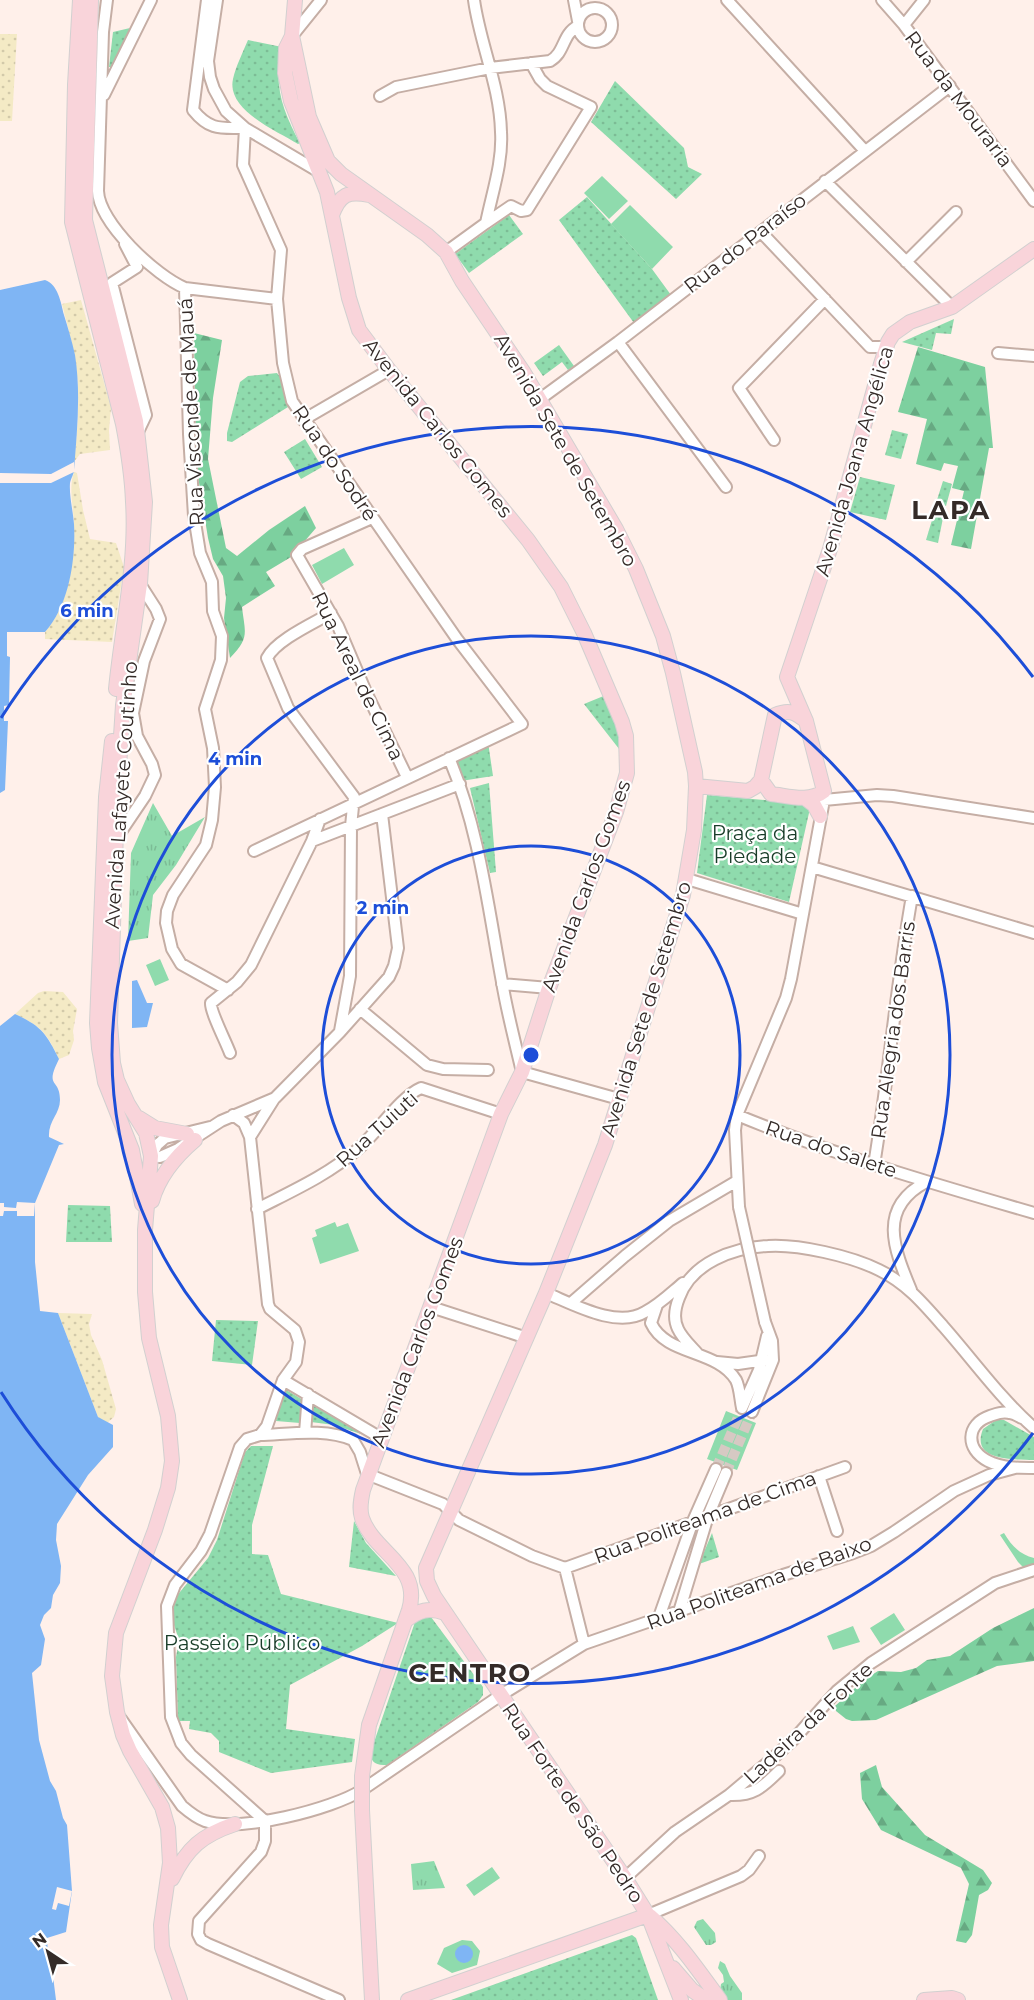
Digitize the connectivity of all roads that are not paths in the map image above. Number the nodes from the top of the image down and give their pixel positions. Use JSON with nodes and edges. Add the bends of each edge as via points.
{"nodes":[{"id":1,"x":107,"y":0,"type":"edge"},
{"id":2,"x":151,"y":0,"type":"edge"},
{"id":3,"x":207,"y":0,"type":"edge"},
{"id":4,"x":217,"y":0,"type":"edge"},
{"id":5,"x":295,"y":0,"type":"edge"},
{"id":6,"x":321,"y":0,"type":"edge"},
{"id":7,"x":574,"y":0,"type":"edge"},
{"id":8,"x":882,"y":0,"type":"edge"},
{"id":9,"x":924,"y":0,"type":"edge"},
{"id":10,"x":84,"y":1,"type":"edge"},
{"id":11,"x":730,"y":1,"type":"edge"},
{"id":12,"x":475,"y":4,"type":"edge"},
{"id":13,"x":598,"y":5,"type":"edge"},
{"id":14,"x":578,"y":23,"type":"junction"},
{"id":15,"x":904,"y":25,"type":"junction"},
{"id":16,"x":89,"y":29,"type":"junction"},
{"id":17,"x":103,"y":32,"type":"junction"},
{"id":18,"x":292,"y":36,"type":"junction"},
{"id":19,"x":531,"y":63,"type":"junction"},
{"id":20,"x":490,"y":68,"type":"junction"},
{"id":21,"x":950,"y":86,"type":"junction"},
{"id":22,"x":380,"y":96,"type":"dead end"},
{"id":23,"x":102,"y":98,"type":"junction"},
{"id":24,"x":245,"y":128,"type":"junction"},
{"id":25,"x":321,"y":145,"type":"junction"},
{"id":26,"x":865,"y":151,"type":"junction"},
{"id":27,"x":315,"y":167,"type":"junction"},
{"id":28,"x":825,"y":181,"type":"junction"},
{"id":29,"x":369,"y":195,"type":"junction"},
{"id":30,"x":1034,"y":201,"type":"edge"},
{"id":31,"x":956,"y":212,"type":"dead end"},
{"id":32,"x":332,"y":215,"type":"junction"},
{"id":33,"x":486,"y":223,"type":"junction"},
{"id":34,"x":761,"y":232,"type":"junction"},
{"id":35,"x":126,"y":241,"type":"junction"},
{"id":36,"x":1034,"y":249,"type":"edge"},
{"id":37,"x":446,"y":252,"type":"junction"},
{"id":38,"x":906,"y":262,"type":"junction"},
{"id":39,"x":185,"y":288,"type":"junction"},
{"id":40,"x":277,"y":299,"type":"junction"},
{"id":41,"x":825,"y":299,"type":"junction"},
{"id":42,"x":952,"y":307,"type":"junction"},
{"id":43,"x":618,"y":342,"type":"junction"},
{"id":44,"x":886,"y":347,"type":"junction"},
{"id":45,"x":998,"y":353,"type":"dead end"},
{"id":46,"x":1034,"y":356,"type":"edge"},
{"id":47,"x":389,"y":370,"type":"junction"},
{"id":48,"x":540,"y":399,"type":"junction"},
{"id":49,"x":303,"y":420,"type":"junction"},
{"id":50,"x":137,"y":434,"type":"junction"},
{"id":51,"x":774,"y":440,"type":"dead end"},
{"id":52,"x":726,"y":487,"type":"dead end"},
{"id":53,"x":372,"y":519,"type":"junction"},
{"id":54,"x":140,"y":584,"type":"junction"},
{"id":55,"x":331,"y":613,"type":"junction"},
{"id":56,"x":806,"y":721,"type":"junction"},
{"id":57,"x":450,"y":758,"type":"junction"},
{"id":58,"x":407,"y":777,"type":"junction"},
{"id":59,"x":761,"y":780,"type":"junction"},
{"id":60,"x":460,"y":784,"type":"junction"},
{"id":61,"x":696,"y":786,"type":"junction"},
{"id":62,"x":824,"y":796,"type":"junction"},
{"id":63,"x":806,"y":798,"type":"junction"},
{"id":64,"x":354,"y":802,"type":"junction"},
{"id":65,"x":382,"y":814,"type":"junction"},
{"id":66,"x":820,"y":816,"type":"junction"},
{"id":67,"x":1034,"y":818,"type":"edge"},
{"id":68,"x":320,"y":819,"type":"junction"},
{"id":69,"x":351,"y":826,"type":"junction"},
{"id":70,"x":116,"y":839,"type":"junction"},
{"id":71,"x":312,"y":842,"type":"junction"},
{"id":72,"x":255,"y":851,"type":"dead end"},
{"id":73,"x":812,"y":867,"type":"junction"},
{"id":74,"x":687,"y":879,"type":"junction"},
{"id":75,"x":912,"y":896,"type":"junction"},
{"id":76,"x":803,"y":914,"type":"junction"},
{"id":77,"x":1034,"y":933,"type":"edge"},
{"id":78,"x":502,"y":984,"type":"junction"},
{"id":79,"x":549,"y":987,"type":"junction"},
{"id":80,"x":228,"y":990,"type":"junction"},
{"id":81,"x":360,"y":1009,"type":"junction"},
{"id":82,"x":340,"y":1032,"type":"junction"},
{"id":83,"x":230,"y":1053,"type":"dead end"},
{"id":84,"x":488,"y":1070,"type":"dead end"},
{"id":85,"x":522,"y":1072,"type":"junction"},
{"id":86,"x":112,"y":1097,"type":"junction"},
{"id":87,"x":275,"y":1098,"type":"junction"},
{"id":88,"x":620,"y":1099,"type":"junction"},
{"id":89,"x":501,"y":1114,"type":"junction"},
{"id":90,"x":234,"y":1115,"type":"junction"},
{"id":91,"x":737,"y":1115,"type":"junction"},
{"id":92,"x":136,"y":1116,"type":"junction"},
{"id":93,"x":191,"y":1137,"type":"junction"},
{"id":94,"x":250,"y":1137,"type":"junction"},
{"id":95,"x":151,"y":1156,"type":"junction"},
{"id":96,"x":874,"y":1165,"type":"junction"},
{"id":97,"x":737,"y":1181,"type":"junction"},
{"id":98,"x":926,"y":1182,"type":"junction"},
{"id":99,"x":257,"y":1209,"type":"junction"},
{"id":100,"x":1034,"y":1213,"type":"edge"},
{"id":101,"x":145,"y":1230,"type":"junction"},
{"id":102,"x":690,"y":1278,"type":"junction"},
{"id":103,"x":912,"y":1290,"type":"junction"},
{"id":104,"x":546,"y":1293,"type":"junction"},
{"id":105,"x":571,"y":1303,"type":"junction"},
{"id":106,"x":657,"y":1304,"type":"junction"},
{"id":107,"x":431,"y":1307,"type":"junction"},
{"id":108,"x":527,"y":1338,"type":"junction"},
{"id":109,"x":698,"y":1354,"type":"junction"},
{"id":110,"x":767,"y":1360,"type":"junction"},
{"id":111,"x":712,"y":1361,"type":"junction"},
{"id":112,"x":283,"y":1380,"type":"junction"},
{"id":113,"x":308,"y":1394,"type":"junction"},
{"id":114,"x":1025,"y":1419,"type":"junction"},
{"id":115,"x":1034,"y":1428,"type":"edge"},
{"id":116,"x":305,"y":1433,"type":"junction"},
{"id":117,"x":260,"y":1435,"type":"junction"},
{"id":118,"x":381,"y":1438,"type":"junction"},
{"id":119,"x":845,"y":1467,"type":"dead end"},
{"id":120,"x":1015,"y":1468,"type":"junction"},
{"id":121,"x":1034,"y":1468,"type":"edge"},
{"id":122,"x":367,"y":1474,"type":"junction"},
{"id":123,"x":819,"y":1476,"type":"junction"},
{"id":124,"x":451,"y":1512,"type":"junction"},
{"id":125,"x":708,"y":1516,"type":"junction"},
{"id":126,"x":693,"y":1521,"type":"junction"},
{"id":127,"x":837,"y":1532,"type":"dead end"},
{"id":128,"x":426,"y":1568,"type":"junction"},
{"id":129,"x":565,"y":1568,"type":"junction"},
{"id":130,"x":403,"y":1570,"type":"junction"},
{"id":131,"x":1034,"y":1570,"type":"edge"},
{"id":132,"x":679,"y":1612,"type":"junction"},
{"id":133,"x":445,"y":1613,"type":"junction"},
{"id":134,"x":658,"y":1620,"type":"junction"},
{"id":135,"x":405,"y":1621,"type":"junction"},
{"id":136,"x":584,"y":1644,"type":"junction"},
{"id":137,"x":501,"y":1695,"type":"junction"},
{"id":138,"x":117,"y":1713,"type":"junction"},
{"id":139,"x":779,"y":1771,"type":"dead end"},
{"id":140,"x":729,"y":1795,"type":"junction"},
{"id":141,"x":265,"y":1821,"type":"junction"},
{"id":142,"x":235,"y":1824,"type":"junction"},
{"id":143,"x":759,"y":1856,"type":"dead end"},
{"id":144,"x":626,"y":1878,"type":"junction"},
{"id":145,"x":168,"y":1886,"type":"junction"},
{"id":146,"x":648,"y":1915,"type":"junction"},
{"id":147,"x":667,"y":1961,"type":"junction"},
{"id":148,"x":180,"y":2000,"type":"edge"},
{"id":149,"x":339,"y":2000,"type":"edge"},
{"id":150,"x":372,"y":2000,"type":"edge"},
{"id":151,"x":408,"y":2000,"type":"edge"},
{"id":152,"x":681,"y":2000,"type":"edge"},
{"id":153,"x":706,"y":2000,"type":"edge"},
{"id":154,"x":720,"y":2000,"type":"edge"},
{"id":155,"x":924,"y":2000,"type":"edge"},
{"id":156,"x":958,"y":2000,"type":"edge"}],
"edges":[{"from":1,"to":17,"type":"street"},
{"from":2,"to":23,"type":"street"},
{"from":3,"to":24,"type":"street","via":[[194,110],[202,121],[215,128]]},
{"from":4,"to":24,"type":"street","via":[[208,61],[210,77],[226,111]]},
{"from":5,"to":18,"type":"main road"},
{"from":6,"to":18,"type":"street"},
{"from":7,"to":14,"type":"street"},
{"from":8,"to":15,"type":"street","name":"Rua da Mouraria"},
{"from":9,"to":15,"type":"street"},
{"from":10,"to":16,"type":"main road"},
{"from":10,"to":86,"type":"main road","name":"Avenida Lafayete Coutinho","via":[[74,109],[72,222],[123,424],[134,503],[132,559],[106,797],[98,1023],[102,1066]]},
{"from":11,"to":26,"type":"street"},
{"from":12,"to":20,"type":"street"},
{"from":13,"to":14,"type":"street","via":[[587,10]]},
{"from":13,"to":14,"type":"street","via":[[609,15],[609,34],[595,42],[585,39]]},
{"from":14,"to":19,"type":"street","via":[[556,58]]},
{"from":15,"to":21,"type":"street","name":"Rua da Mouraria"},
{"from":16,"to":17,"type":"main road"},
{"from":16,"to":50,"type":"main road","name":"Avenida Lafayete Coutinho","via":[[85,220]]},
{"from":17,"to":23,"type":"street"},
{"from":18,"to":25,"type":"main road","name":"Avenida Sete de Setembro","via":[[309,117]]},
{"from":18,"to":27,"type":"main road","name":"Avenida Carlos Gomes","via":[[286,48],[285,73],[291,102]]},
{"from":19,"to":20,"type":"street"},
{"from":19,"to":33,"type":"street","via":[[547,86],[591,107],[527,210],[511,206]]},
{"from":20,"to":22,"type":"street","via":[[396,87]]},
{"from":20,"to":33,"type":"street","via":[[502,134]]},
{"from":21,"to":26,"type":"street","name":"Rua do Paraíso"},
{"from":21,"to":30,"type":"street","name":"Rua da Mouraria"},
{"from":23,"to":35,"type":"street","via":[[98,202],[110,224]]},
{"from":24,"to":27,"type":"street"},
{"from":24,"to":40,"type":"street","name":"Rua do Sodré","via":[[243,165],[281,250]]},
{"from":25,"to":27,"type":"main road"},
{"from":25,"to":29,"type":"main road","name":"Avenida Sete de Setembro","via":[[333,167]]},
{"from":26,"to":28,"type":"street","name":"Rua do Paraíso"},
{"from":27,"to":32,"type":"main road","name":"Avenida Carlos Gomes"},
{"from":28,"to":34,"type":"street","name":"Rua do Paraíso"},
{"from":28,"to":38,"type":"street"},
{"from":29,"to":32,"type":"main road","via":[[344,195]]},
{"from":29,"to":37,"type":"main road","name":"Avenida Sete de Setembro"},
{"from":31,"to":38,"type":"street"},
{"from":32,"to":47,"type":"main road","name":"Avenida Carlos Gomes","via":[[353,315],[359,330]]},
{"from":33,"to":37,"type":"street"},
{"from":34,"to":41,"type":"street"},
{"from":34,"to":43,"type":"street","name":"Rua do Paraíso"},
{"from":35,"to":39,"type":"street","via":[[158,272]]},
{"from":35,"to":50,"type":"street","via":[[125,247],[137,267],[112,282],[146,415]]},
{"from":36,"to":42,"type":"main road","name":"Avenida Joana Angélica"},
{"from":37,"to":48,"type":"main road","name":"Avenida Sete de Setembro"},
{"from":38,"to":42,"type":"street"},
{"from":39,"to":40,"type":"street"},
{"from":39,"to":80,"type":"street","name":"Rua Visconde de Mauá","via":[[194,516],[200,553],[212,582],[213,611],[222,636],[221,660],[205,709],[213,748],[212,820],[206,845],[173,895],[166,923],[172,949],[181,964]]},
{"from":40,"to":49,"type":"street","name":"Rua do Sodré","via":[[283,363],[292,401]]},
{"from":41,"to":44,"type":"street","via":[[870,347]]},
{"from":41,"to":51,"type":"street","via":[[739,388]]},
{"from":42,"to":44,"type":"main road","name":"Avenida Joana Angélica","via":[[900,327]]},
{"from":43,"to":48,"type":"street","name":"Rua do Paraíso"},
{"from":43,"to":52,"type":"street"},
{"from":44,"to":56,"type":"main road","name":"Avenida Joana Angélica","via":[[835,533],[787,677]]},
{"from":45,"to":46,"type":"street"},
{"from":47,"to":49,"type":"street"},
{"from":47,"to":79,"type":"main road","name":"Avenida Carlos Gomes","via":[[528,540],[561,587],[626,736],[627,773],[623,791]]},
{"from":48,"to":61,"type":"main road","name":"Avenida Sete de Setembro","via":[[616,529],[651,603],[674,673]]},
{"from":49,"to":53,"type":"street","name":"Rua do Sodré"},
{"from":50,"to":54,"type":"main road","name":"Avenida Lafayete Coutinho","via":[[145,502]]},
{"from":53,"to":55,"type":"street","name":"Rua Areal de Cima","via":[[297,553]]},
{"from":53,"to":57,"type":"street","name":"Rua do Sodré","via":[[522,724]]},
{"from":54,"to":70,"type":"main road","name":"Avenida Lafayete Coutinho","via":[[123,705]]},
{"from":54,"to":70,"type":"street","via":[[160,619],[144,661],[133,713],[137,736],[154,775]]},
{"from":55,"to":58,"type":"street","name":"Rua Areal de Cima"},
{"from":55,"to":64,"type":"street","via":[[282,642],[267,658],[288,708],[353,795]]},
{"from":56,"to":59,"type":"main road","via":[[789,711],[775,715]]},
{"from":56,"to":62,"type":"main road"},
{"from":57,"to":58,"type":"street"},
{"from":57,"to":60,"type":"street"},
{"from":58,"to":64,"type":"street"},
{"from":59,"to":61,"type":"main road","via":[[748,791]]},
{"from":59,"to":63,"type":"main road","via":[[771,794]]},
{"from":60,"to":65,"type":"street"},
{"from":60,"to":78,"type":"street"},
{"from":61,"to":74,"type":"main road","name":"Avenida Sete de Setembro"},
{"from":62,"to":63,"type":"main road"},
{"from":62,"to":66,"type":"street"},
{"from":62,"to":67,"type":"street","via":[[893,796]]},
{"from":63,"to":66,"type":"main road"},
{"from":64,"to":68,"type":"street"},
{"from":64,"to":69,"type":"street"},
{"from":65,"to":69,"type":"street"},
{"from":65,"to":81,"type":"street","via":[[397,958],[389,977]]},
{"from":66,"to":73,"type":"street"},
{"from":68,"to":71,"type":"street"},
{"from":68,"to":72,"type":"street"},
{"from":69,"to":71,"type":"street"},
{"from":69,"to":82,"type":"street","via":[[350,976]]},
{"from":70,"to":92,"type":"main road","name":"Avenida Lafayete Coutinho","via":[[110,1023],[117,1080]]},
{"from":71,"to":80,"type":"street","via":[[251,965]]},
{"from":73,"to":75,"type":"street"},
{"from":73,"to":76,"type":"street"},
{"from":74,"to":76,"type":"street"},
{"from":74,"to":88,"type":"main road","name":"Avenida Sete de Setembro"},
{"from":75,"to":77,"type":"street"},
{"from":75,"to":96,"type":"street","name":"Rua Alegria dos Barris"},
{"from":76,"to":91,"type":"street","via":[[786,998]]},
{"from":78,"to":79,"type":"street"},
{"from":78,"to":85,"type":"street"},
{"from":79,"to":85,"type":"main road","name":"Avenida Carlos Gomes"},
{"from":80,"to":83,"type":"street","via":[[214,999],[210,1008]]},
{"from":81,"to":82,"type":"street"},
{"from":81,"to":84,"type":"street","via":[[427,1065]]},
{"from":82,"to":87,"type":"street"},
{"from":85,"to":88,"type":"street"},
{"from":85,"to":89,"type":"main road","name":"Avenida Carlos Gomes"},
{"from":86,"to":95,"type":"main road"},
{"from":86,"to":101,"type":"main road","name":"Avenida Lafayete Coutinho","via":[[132,1150]]},
{"from":87,"to":90,"type":"street"},
{"from":87,"to":94,"type":"street"},
{"from":88,"to":104,"type":"main road","name":"Avenida Sete de Setembro"},
{"from":89,"to":99,"type":"street","name":"Rua Tuiuti","via":[[421,1088],[339,1164]]},
{"from":89,"to":107,"type":"main road","name":"Avenida Carlos Gomes"},
{"from":90,"to":93,"type":"street"},
{"from":90,"to":94,"type":"street","via":[[244,1123]]},
{"from":91,"to":96,"type":"street","name":"Rua do Salete","via":[[802,1142]]},
{"from":91,"to":97,"type":"street"},
{"from":92,"to":93,"type":"main road","via":[[155,1128]]},
{"from":92,"to":95,"type":"main road","name":"Avenida Lafayete Coutinho","via":[[149,1142]]},
{"from":93,"to":95,"type":"street","via":[[161,1141]]},
{"from":93,"to":101,"type":"main road","via":[[158,1184]]},
{"from":94,"to":99,"type":"street"},
{"from":95,"to":101,"type":"main road","name":"Avenida Lafayete Coutinho"},
{"from":96,"to":98,"type":"street","name":"Rua do Salete"},
{"from":97,"to":105,"type":"street","via":[[669,1221]]},
{"from":97,"to":110,"type":"street","bridge":true,"via":[[766,1326]]},
{"from":98,"to":100,"type":"street","name":"Rua do Salete"},
{"from":98,"to":103,"type":"street","via":[[903,1200],[893,1229],[898,1258]]},
{"from":99,"to":112,"type":"street","via":[[268,1304],[295,1330],[299,1342],[296,1362]]},
{"from":101,"to":138,"type":"main road","name":"Avenida Lafayete Coutinho","via":[[147,1322],[168,1416],[172,1461],[158,1519],[116,1633],[112,1676]]},
{"from":102,"to":103,"type":"street","via":[[732,1252],[779,1245],[858,1262]]},
{"from":102,"to":106,"type":"street"},
{"from":102,"to":109,"type":"street","via":[[680,1294],[675,1319],[677,1329]]},
{"from":103,"to":114,"type":"street"},
{"from":104,"to":105,"type":"street"},
{"from":104,"to":108,"type":"main road","name":"Avenida Sete de Setembro"},
{"from":105,"to":106,"type":"street","via":[[609,1317],[626,1318],[645,1313]]},
{"from":106,"to":109,"type":"street","via":[[651,1323],[654,1330],[662,1339]]},
{"from":107,"to":108,"type":"street"},
{"from":107,"to":118,"type":"main road","name":"Avenida Carlos Gomes"},
{"from":108,"to":124,"type":"main road","name":"Avenida Sete de Setembro"},
{"from":109,"to":111,"type":"street"},
{"from":110,"to":111,"type":"street","via":[[738,1364]]},
{"from":110,"to":111,"type":"street","via":[[747,1410],[732,1375]]},
{"from":112,"to":113,"type":"street"},
{"from":112,"to":117,"type":"street"},
{"from":113,"to":116,"type":"street"},
{"from":113,"to":118,"type":"street"},
{"from":114,"to":115,"type":"street"},
{"from":114,"to":120,"type":"street","via":[[1000,1413],[982,1419],[972,1433],[978,1454]]},
{"from":116,"to":117,"type":"street"},
{"from":116,"to":122,"type":"street","via":[[353,1440]]},
{"from":117,"to":141,"type":"street","via":[[247,1439],[240,1447],[210,1534],[175,1585],[167,1606],[171,1717],[175,1730],[190,1755]]},
{"from":118,"to":122,"type":"main road","name":"Avenida Carlos Gomes"},
{"from":119,"to":123,"type":"street","name":"Rua Politeama de Cima"},
{"from":120,"to":121,"type":"street"},
{"from":120,"to":132,"type":"street","name":"Rua Politeama de Baixo","via":[[954,1491],[871,1546]]},
{"from":122,"to":124,"type":"street","via":[[443,1504]]},
{"from":122,"to":130,"type":"main road","name":"Avenida Carlos Gomes","via":[[360,1504],[362,1518]]},
{"from":123,"to":125,"type":"street","name":"Rua Politeama de Cima"},
{"from":123,"to":127,"type":"street"},
{"from":124,"to":128,"type":"main road","name":"Avenida Sete de Setembro"},
{"from":124,"to":129,"type":"street","via":[[459,1520],[521,1551]]},
{"from":125,"to":126,"type":"street","name":"Rua Politeama de Cima"},
{"from":125,"to":126,"type":"street","via":[[721,1471]]},
{"from":125,"to":132,"type":"street"},
{"from":126,"to":129,"type":"street","name":"Rua Politeama de Cima"},
{"from":126,"to":134,"type":"street"},
{"from":128,"to":130,"type":"main road"},
{"from":128,"to":133,"type":"main road","name":"Rua Forte de São Pedro","via":[[429,1587]]},
{"from":129,"to":136,"type":"street"},
{"from":130,"to":135,"type":"main road","via":[[412,1592]]},
{"from":131,"to":140,"type":"street","name":"Ladeira da Fonte","via":[[995,1583],[870,1660],[793,1740]]},
{"from":132,"to":134,"type":"street","name":"Rua Politeama de Baixo"},
{"from":133,"to":135,"type":"main road","via":[[421,1610]]},
{"from":133,"to":137,"type":"main road","name":"Rua Forte de São Pedro"},
{"from":134,"to":136,"type":"street","name":"Rua Politeama de Baixo"},
{"from":135,"to":150,"type":"main road","bridge":true,"via":[[369,1725],[362,1776]]},
{"from":136,"to":137,"type":"street","name":"Rua Politeama de Baixo"},
{"from":137,"to":141,"type":"street","name":"Rua Politeama de Baixo","via":[[354,1795]]},
{"from":137,"to":144,"type":"main road","name":"Rua Forte de São Pedro"},
{"from":138,"to":142,"type":"street","name":"Rua Politeama de Baixo","via":[[171,1792],[191,1814],[217,1824]]},
{"from":138,"to":145,"type":"main road","name":"Avenida Lafayete Coutinho","via":[[130,1751],[165,1818],[170,1847]]},
{"from":139,"to":140,"type":"street","via":[[746,1796]]},
{"from":140,"to":144,"type":"street","name":"Ladeira da Fonte","via":[[675,1832]]},
{"from":141,"to":142,"type":"street","name":"Rua Politeama de Baixo"},
{"from":141,"to":149,"type":"street","via":[[261,1852],[199,1921],[198,1934],[208,1944]]},
{"from":142,"to":145,"type":"main road","via":[[204,1837],[179,1864]]},
{"from":143,"to":146,"type":"street","via":[[741,1875]]},
{"from":144,"to":146,"type":"main road","name":"Rua Forte de São Pedro"},
{"from":145,"to":148,"type":"main road","name":"Avenida Lafayete Coutinho","via":[[161,1925],[162,1947]]},
{"from":146,"to":147,"type":"main road"},
{"from":146,"to":151,"type":"main road"},
{"from":146,"to":154,"type":"main road","via":[[670,1934]]},
{"from":147,"to":152,"type":"main road"},
{"from":147,"to":153,"type":"main road"},
{"from":155,"to":156,"type":"main road"}]}
